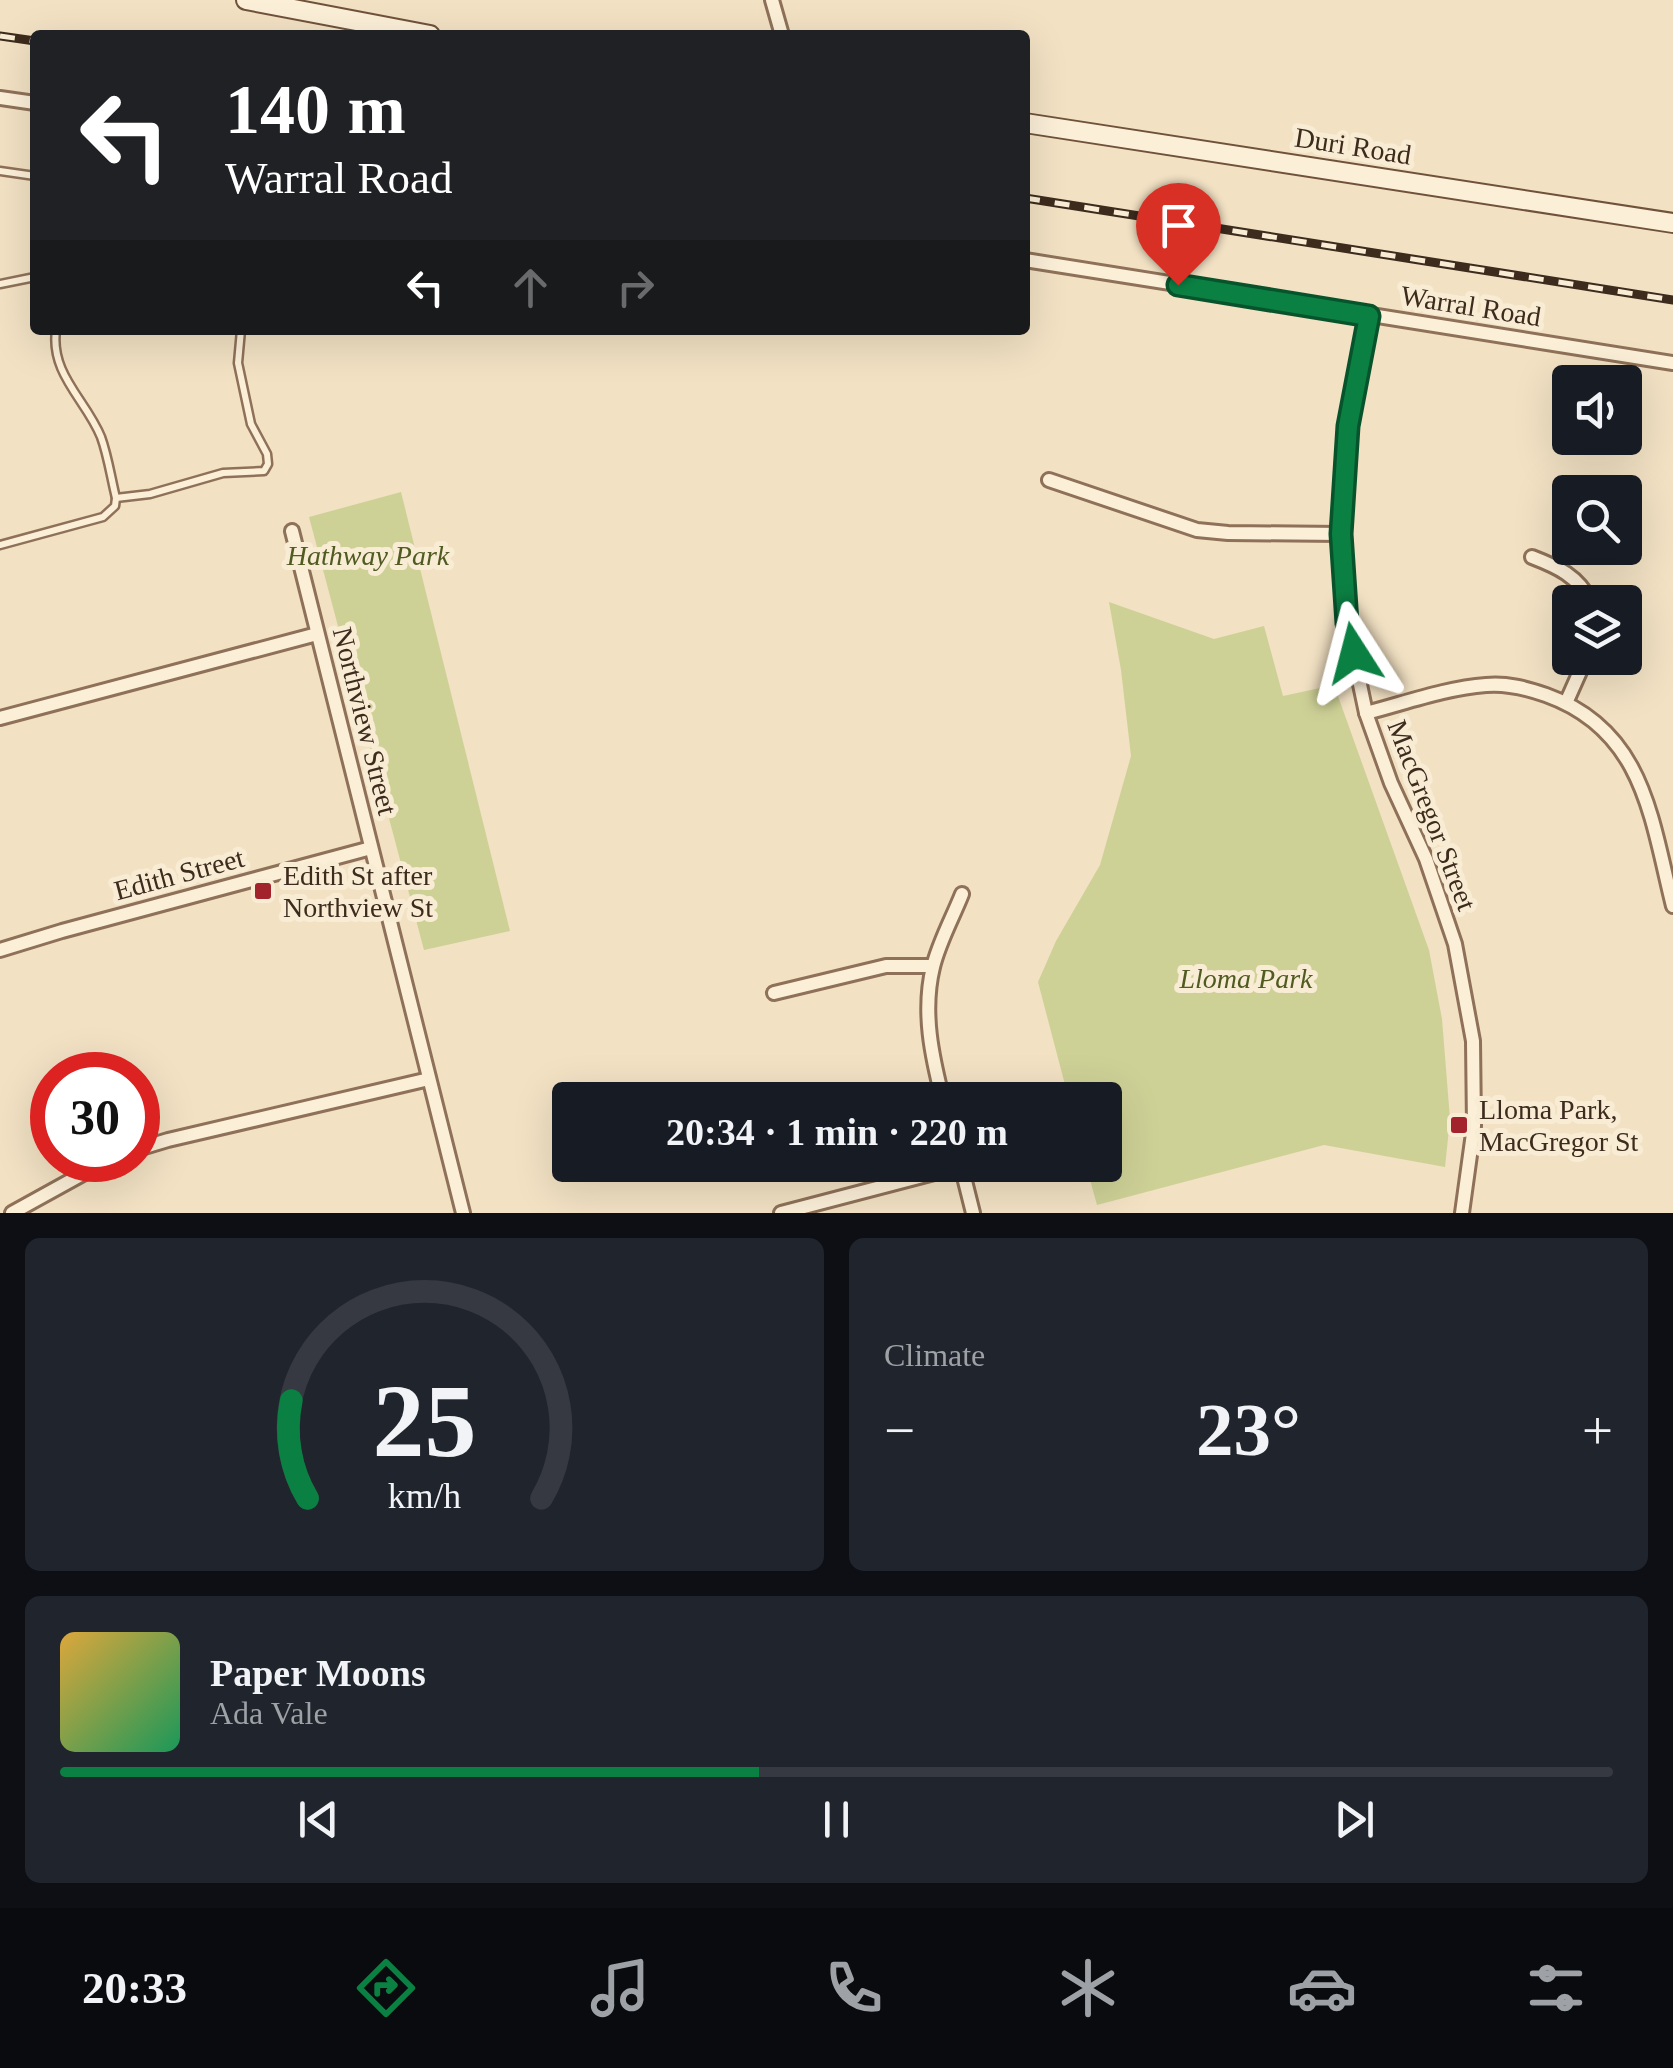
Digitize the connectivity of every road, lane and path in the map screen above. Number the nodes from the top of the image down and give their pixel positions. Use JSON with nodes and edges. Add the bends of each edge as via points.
{"nodes":[{"id":1,"x":246,"y":0,"type":"edge"},
{"id":2,"x":772,"y":0,"type":"edge"},
{"id":3,"x":404,"y":30,"type":"edge"},
{"id":4,"x":781,"y":30,"type":"edge"},
{"id":5,"x":0,"y":98,"type":"edge"},
{"id":6,"x":30,"y":102,"type":"edge"},
{"id":7,"x":1030,"y":124,"type":"edge"},
{"id":8,"x":0,"y":171,"type":"edge"},
{"id":9,"x":30,"y":175,"type":"edge"},
{"id":10,"x":1673,"y":223,"type":"edge"},
{"id":11,"x":1030,"y":261,"type":"edge"},
{"id":12,"x":30,"y":278,"type":"edge"},
{"id":13,"x":0,"y":284,"type":"edge"},
{"id":14,"x":1369,"y":316,"type":"junction"},
{"id":15,"x":55,"y":335,"type":"edge"},
{"id":16,"x":241,"y":335,"type":"edge"},
{"id":17,"x":1673,"y":363,"type":"edge"},
{"id":18,"x":1049,"y":480,"type":"dead end"},
{"id":19,"x":116,"y":498,"type":"junction"},
{"id":20,"x":292,"y":531,"type":"dead end"},
{"id":21,"x":1341,"y":534,"type":"junction"},
{"id":22,"x":0,"y":545,"type":"edge"},
{"id":23,"x":1532,"y":556,"type":"dead end"},
{"id":24,"x":1581,"y":585,"type":"edge"},
{"id":25,"x":317,"y":634,"type":"junction"},
{"id":26,"x":1578,"y":675,"type":"edge"},
{"id":27,"x":1566,"y":703,"type":"junction"},
{"id":28,"x":1366,"y":713,"type":"junction"},
{"id":29,"x":0,"y":718,"type":"edge"},
{"id":30,"x":371,"y":848,"type":"junction"},
{"id":31,"x":962,"y":894,"type":"dead end"},
{"id":32,"x":1673,"y":906,"type":"edge"},
{"id":33,"x":0,"y":950,"type":"edge"},
{"id":34,"x":933,"y":966,"type":"junction"},
{"id":35,"x":774,"y":993,"type":"dead end"},
{"id":36,"x":429,"y":1078,"type":"junction"},
{"id":37,"x":939,"y":1082,"type":"edge"},
{"id":38,"x":160,"y":1142,"type":"edge"},
{"id":39,"x":68,"y":1182,"type":"edge"},
{"id":40,"x":900,"y":1182,"type":"edge"},
{"id":41,"x":965,"y":1182,"type":"edge"},
{"id":42,"x":12,"y":1213,"type":"edge"},
{"id":43,"x":463,"y":1213,"type":"edge"},
{"id":44,"x":781,"y":1213,"type":"edge"},
{"id":45,"x":972,"y":1213,"type":"edge"},
{"id":46,"x":1462,"y":1213,"type":"edge"}],
"edges":[{"from":1,"to":3,"type":"main road"},
{"from":2,"to":4,"type":"street"},
{"from":5,"to":6,"type":"street"},
{"from":7,"to":10,"type":"main road","name":"Duri Road"},
{"from":8,"to":9,"type":"lane"},
{"from":11,"to":14,"type":"street","name":"Warral Road"},
{"from":12,"to":13,"type":"lane"},
{"from":14,"to":17,"type":"street","name":"Warral Road"},
{"from":14,"to":21,"type":"street","name":"MacGregor Street","via":[[1348,426]]},
{"from":15,"to":19,"type":"lane","via":[[67,382],[101,438]]},
{"from":16,"to":19,"type":"lane","via":[[238,363],[251,424],[267,454],[264,471]]},
{"from":18,"to":21,"type":"street","via":[[1197,530]]},
{"from":19,"to":22,"type":"lane","via":[[103,517]]},
{"from":20,"to":25,"type":"street","name":"Northview Street"},
{"from":21,"to":28,"type":"street","name":"MacGregor Street","via":[[1347,623]]},
{"from":23,"to":24,"type":"street"},
{"from":25,"to":29,"type":"street"},
{"from":25,"to":30,"type":"street","name":"Northview Street"},
{"from":26,"to":27,"type":"street"},
{"from":27,"to":28,"type":"street","via":[[1522,687],[1486,685]]},
{"from":27,"to":32,"type":"street","via":[[1613,738],[1638,778]]},
{"from":28,"to":46,"type":"street","name":"MacGregor Street","via":[[1454,944],[1473,1042],[1474,1126]]},
{"from":30,"to":33,"type":"street","name":"Edith Street"},
{"from":30,"to":36,"type":"street","name":"Northview Street"},
{"from":31,"to":34,"type":"street"},
{"from":34,"to":35,"type":"street","via":[[886,966]]},
{"from":34,"to":37,"type":"street","via":[[927,1004]]},
{"from":36,"to":38,"type":"street"},
{"from":36,"to":43,"type":"street","name":"Northview Street"},
{"from":39,"to":42,"type":"street"},
{"from":40,"to":44,"type":"street"},
{"from":41,"to":45,"type":"street"}]}
